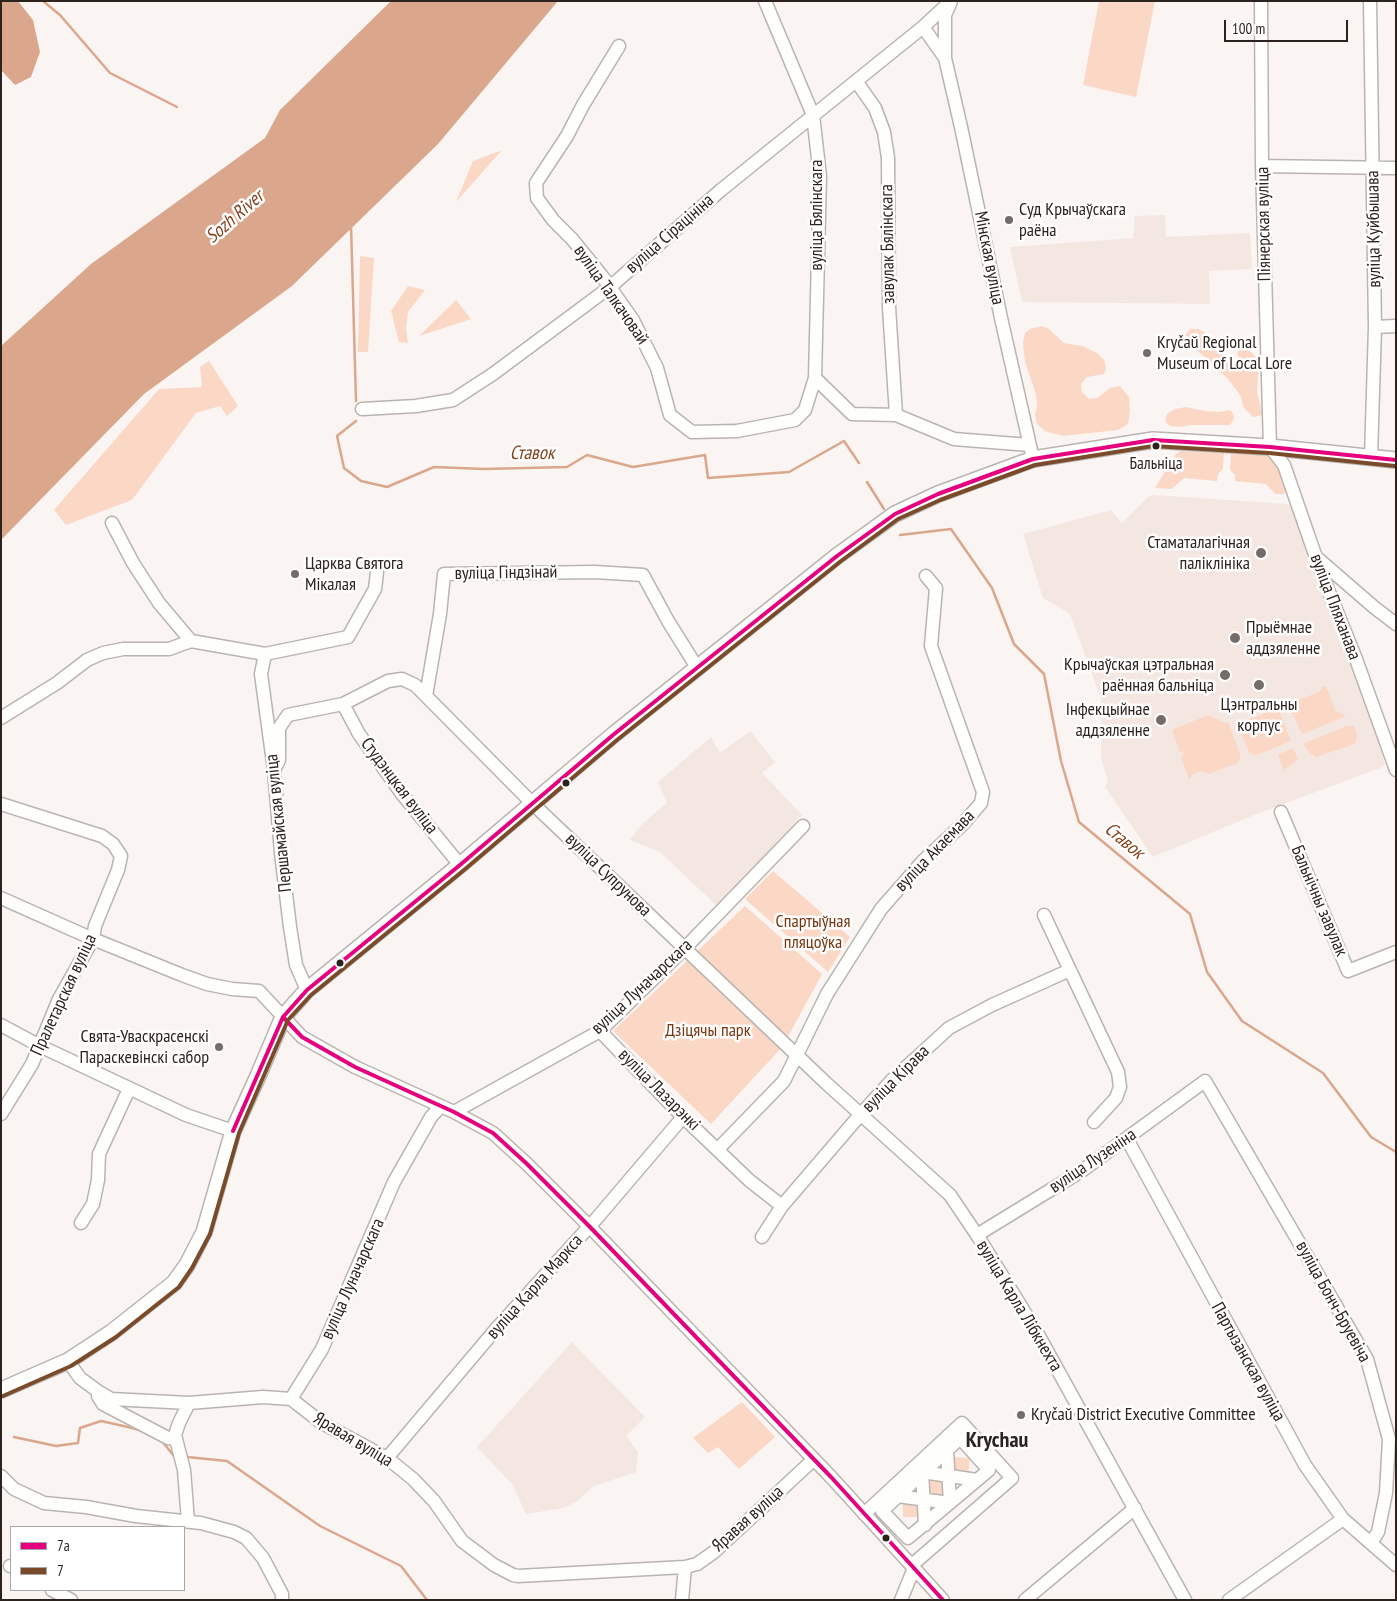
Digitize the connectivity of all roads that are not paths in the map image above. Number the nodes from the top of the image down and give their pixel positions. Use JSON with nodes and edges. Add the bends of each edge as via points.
{"nodes":[{"id":1,"x":765,"y":1,"type":"edge"},
{"id":2,"x":1262,"y":1,"type":"edge"},
{"id":3,"x":1370,"y":1,"type":"edge"},
{"id":4,"x":951,"y":2,"type":"edge"},
{"id":5,"x":923,"y":27,"type":"junction"},
{"id":6,"x":620,"y":46,"type":"dead end"},
{"id":7,"x":944,"y":58,"type":"junction"},
{"id":8,"x":856,"y":81,"type":"junction"},
{"id":9,"x":813,"y":115,"type":"junction"},
{"id":10,"x":1262,"y":166,"type":"junction"},
{"id":11,"x":1373,"y":167,"type":"junction"},
{"id":12,"x":1396,"y":168,"type":"edge"},
{"id":13,"x":610,"y":287,"type":"junction"},
{"id":14,"x":1396,"y":326,"type":"edge"},
{"id":15,"x":1375,"y":327,"type":"junction"},
{"id":16,"x":815,"y":378,"type":"junction"},
{"id":17,"x":362,"y":409,"type":"dead end"},
{"id":18,"x":896,"y":415,"type":"junction"},
{"id":19,"x":795,"y":420,"type":"joint"},
{"id":20,"x":1270,"y":448,"type":"junction"},
{"id":21,"x":1031,"y":452,"type":"junction"},
{"id":22,"x":1371,"y":457,"type":"junction"},
{"id":23,"x":1396,"y":460,"type":"edge"},
{"id":24,"x":112,"y":523,"type":"dead end"},
{"id":25,"x":1314,"y":555,"type":"junction"},
{"id":26,"x":377,"y":572,"type":"dead end"},
{"id":27,"x":926,"y":576,"type":"dead end"},
{"id":28,"x":1396,"y":624,"type":"edge"},
{"id":29,"x":191,"y":641,"type":"junction"},
{"id":30,"x":265,"y":654,"type":"junction"},
{"id":31,"x":698,"y":669,"type":"junction"},
{"id":32,"x":426,"y":696,"type":"junction"},
{"id":33,"x":343,"y":704,"type":"junction"},
{"id":34,"x":1,"y":718,"type":"edge"},
{"id":35,"x":274,"y":770,"type":"junction"},
{"id":36,"x":1396,"y":770,"type":"edge"},
{"id":37,"x":532,"y":803,"type":"junction"},
{"id":38,"x":1,"y":804,"type":"edge"},
{"id":39,"x":1281,"y":812,"type":"dead end"},
{"id":40,"x":802,"y":826,"type":"dead end"},
{"id":41,"x":460,"y":866,"type":"junction"},
{"id":42,"x":1,"y":898,"type":"edge"},
{"id":43,"x":1044,"y":916,"type":"dead end"},
{"id":44,"x":93,"y":939,"type":"junction"},
{"id":45,"x":685,"y":948,"type":"junction"},
{"id":46,"x":1396,"y":952,"type":"edge"},
{"id":47,"x":1070,"y":970,"type":"junction"},
{"id":48,"x":308,"y":990,"type":"junction"},
{"id":49,"x":283,"y":1017,"type":"junction"},
{"id":50,"x":1,"y":1024,"type":"edge"},
{"id":51,"x":600,"y":1031,"type":"junction"},
{"id":52,"x":40,"y":1046,"type":"junction"},
{"id":53,"x":798,"y":1055,"type":"junction"},
{"id":54,"x":1205,"y":1081,"type":"joint"},
{"id":55,"x":129,"y":1089,"type":"junction"},
{"id":56,"x":441,"y":1106,"type":"junction"},
{"id":57,"x":454,"y":1112,"type":"junction"},
{"id":58,"x":1,"y":1114,"type":"edge"},
{"id":59,"x":860,"y":1115,"type":"junction"},
{"id":60,"x":683,"y":1117,"type":"junction"},
{"id":61,"x":1094,"y":1122,"type":"dead end"},
{"id":62,"x":233,"y":1131,"type":"junction"},
{"id":63,"x":1127,"y":1138,"type":"junction"},
{"id":64,"x":718,"y":1149,"type":"junction"},
{"id":65,"x":782,"y":1206,"type":"junction"},
{"id":66,"x":81,"y":1223,"type":"dead end"},
{"id":67,"x":589,"y":1226,"type":"junction"},
{"id":68,"x":977,"y":1235,"type":"junction"},
{"id":69,"x":762,"y":1237,"type":"dead end"},
{"id":70,"x":68,"y":1361,"type":"junction"},
{"id":71,"x":93,"y":1387,"type":"junction"},
{"id":72,"x":1,"y":1390,"type":"edge"},
{"id":73,"x":291,"y":1399,"type":"junction"},
{"id":74,"x":190,"y":1403,"type":"junction"},
{"id":75,"x":176,"y":1440,"type":"junction"},
{"id":76,"x":947,"y":1450,"type":"junction"},
{"id":77,"x":387,"y":1458,"type":"junction"},
{"id":78,"x":813,"y":1460,"type":"junction"},
{"id":79,"x":922,"y":1472,"type":"junction"},
{"id":80,"x":1,"y":1476,"type":"edge"},
{"id":81,"x":949,"y":1476,"type":"junction"},
{"id":82,"x":977,"y":1480,"type":"junction"},
{"id":83,"x":897,"y":1496,"type":"junction"},
{"id":84,"x":924,"y":1499,"type":"junction"},
{"id":85,"x":950,"y":1503,"type":"junction"},
{"id":86,"x":1135,"y":1508,"type":"junction"},
{"id":87,"x":864,"y":1514,"type":"junction"},
{"id":88,"x":1343,"y":1519,"type":"junction"},
{"id":89,"x":188,"y":1521,"type":"junction"},
{"id":90,"x":925,"y":1525,"type":"junction"},
{"id":91,"x":1371,"y":1544,"type":"junction"},
{"id":92,"x":1396,"y":1565,"type":"edge"},
{"id":93,"x":913,"y":1566,"type":"junction"},
{"id":94,"x":685,"y":1567,"type":"junction"},
{"id":95,"x":54,"y":1591,"type":"edge"},
{"id":96,"x":71,"y":1600,"type":"edge"},
{"id":97,"x":282,"y":1600,"type":"edge"},
{"id":98,"x":682,"y":1600,"type":"edge"},
{"id":99,"x":901,"y":1600,"type":"edge"},
{"id":100,"x":943,"y":1600,"type":"edge"},
{"id":101,"x":1025,"y":1600,"type":"edge"},
{"id":102,"x":1185,"y":1600,"type":"edge"},
{"id":103,"x":1229,"y":1600,"type":"edge"}],
"edges":[{"from":1,"to":9,"type":"street","name":"вуліца Бялінскага"},
{"from":2,"to":10,"type":"street","name":"Піянерская вуліца"},
{"from":3,"to":11,"type":"street","name":"вуліца Куйбышава"},
{"from":4,"to":5,"type":"street","name":"вуліца Сірацініна"},
{"from":4,"to":7,"type":"street","name":"Мінская вуліца","via":[[945,15]]},
{"from":5,"to":7,"type":"street","name":"Мінская вуліца"},
{"from":5,"to":8,"type":"street","name":"вуліца Сірацініна"},
{"from":6,"to":13,"type":"street","name":"вуліца Талкачовай","via":[[536,183],[537,198]]},
{"from":7,"to":21,"type":"street","name":"Мінская вуліца"},
{"from":8,"to":9,"type":"street","name":"вуліца Сірацініна"},
{"from":8,"to":18,"type":"street","name":"завулак Бялінскага","via":[[876,108],[884,132]]},
{"from":9,"to":13,"type":"street","name":"вуліца Сірацініна"},
{"from":9,"to":16,"type":"street","name":"вуліца Бялінскага","via":[[820,176]]},
{"from":10,"to":11,"type":"street"},
{"from":10,"to":20,"type":"street","name":"Піянерская вуліца"},
{"from":11,"to":12,"type":"street"},
{"from":11,"to":15,"type":"street","name":"вуліца Куйбышава"},
{"from":13,"to":17,"type":"street","name":"вуліца Сірацініна","via":[[453,400]]},
{"from":13,"to":19,"type":"street","name":"вуліца Талкачовай","via":[[647,346],[657,368],[670,415],[692,432],[737,431]]},
{"from":14,"to":15,"type":"street"},
{"from":15,"to":22,"type":"street","name":"вуліца Куйбышава"},
{"from":16,"to":18,"type":"street","via":[[852,414]]},
{"from":16,"to":19,"type":"street","name":"вуліца Бялінскага","via":[[805,410]]},
{"from":18,"to":21,"type":"street","via":[[954,439]]},
{"from":20,"to":21,"type":"main road","via":[[1152,440]]},
{"from":20,"to":22,"type":"main road"},
{"from":20,"to":25,"type":"street","name":"вуліца Пляханава","via":[[1284,465]]},
{"from":21,"to":31,"type":"main road","via":[[895,514],[837,556]]},
{"from":22,"to":23,"type":"main road"},
{"from":24,"to":29,"type":"street","via":[[159,603]]},
{"from":25,"to":28,"type":"street"},
{"from":25,"to":36,"type":"street","name":"вуліца Пляханава"},
{"from":26,"to":30,"type":"street","via":[[375,589],[348,637]]},
{"from":27,"to":53,"type":"street","name":"вуліца Акаемава","via":[[936,588],[931,646],[983,792],[981,803],[881,908],[827,994]]},
{"from":29,"to":30,"type":"street"},
{"from":29,"to":34,"type":"street","via":[[170,649],[123,649],[103,653]]},
{"from":30,"to":35,"type":"street","name":"Першамайская вуліца","via":[[261,674]]},
{"from":31,"to":32,"type":"street","name":"вуліца Гіндзінай","via":[[643,575],[595,572],[444,574]]},
{"from":31,"to":37,"type":"main road"},
{"from":32,"to":33,"type":"street","via":[[402,678],[388,681]]},
{"from":32,"to":37,"type":"street","name":"вуліца Супрунова"},
{"from":33,"to":35,"type":"street","via":[[288,715],[279,728],[279,760]]},
{"from":33,"to":41,"type":"street","name":"Студэнцкая вуліца","via":[[359,734],[402,794]]},
{"from":35,"to":48,"type":"street","name":"Першамайская вуліца","via":[[290,927],[296,965]]},
{"from":37,"to":41,"type":"main road"},
{"from":37,"to":45,"type":"street","name":"вуліца Супрунова"},
{"from":38,"to":44,"type":"street","name":"Пралетарская вуліца","via":[[102,836],[113,844],[121,856]]},
{"from":39,"to":46,"type":"street","name":"Бальнічны завулак","via":[[1348,971]]},
{"from":40,"to":45,"type":"street","name":"вуліца Луначарскага"},
{"from":41,"to":48,"type":"main road"},
{"from":42,"to":44,"type":"street"},
{"from":43,"to":47,"type":"street"},
{"from":44,"to":49,"type":"street","via":[[207,984],[259,991]]},
{"from":44,"to":52,"type":"street","name":"Пралетарская вуліца","via":[[59,999]]},
{"from":45,"to":51,"type":"street","name":"вуліца Луначарскага"},
{"from":45,"to":53,"type":"street","name":"вуліца Супрунова"},
{"from":47,"to":59,"type":"street","name":"вуліца Кірава","via":[[949,1028],[892,1080]]},
{"from":47,"to":61,"type":"street","via":[[1118,1072],[1120,1087],[1116,1098]]},
{"from":48,"to":49,"type":"main road"},
{"from":49,"to":56,"type":"street","via":[[302,1037],[356,1067]]},
{"from":49,"to":62,"type":"main road"},
{"from":50,"to":52,"type":"street"},
{"from":51,"to":57,"type":"street","name":"вуліца Луначарскага"},
{"from":51,"to":60,"type":"street","name":"вуліца Лазарэнкі"},
{"from":52,"to":55,"type":"street"},
{"from":52,"to":58,"type":"street","name":"Пралетарская вуліца"},
{"from":53,"to":59,"type":"street","name":"вуліца Карла Лібкнехта"},
{"from":53,"to":64,"type":"street","name":"вуліца Акаемава","via":[[784,1081]]},
{"from":54,"to":63,"type":"street","name":"вуліца Лузеніна"},
{"from":54,"to":91,"type":"street","name":"вуліца Бонч-Бруевіча","via":[[1368,1359],[1389,1439],[1386,1493],[1378,1532]]},
{"from":55,"to":62,"type":"street","via":[[186,1115]]},
{"from":55,"to":66,"type":"street","via":[[99,1154],[93,1204]]},
{"from":56,"to":57,"type":"street"},
{"from":56,"to":73,"type":"street","name":"вуліца Луначарскага","via":[[394,1182],[322,1349]]},
{"from":57,"to":67,"type":"street","via":[[493,1133]]},
{"from":59,"to":65,"type":"street","name":"вуліца Кірава"},
{"from":59,"to":68,"type":"street","name":"вуліца Карла Лібкнехта","via":[[950,1195]]},
{"from":60,"to":64,"type":"street","name":"вуліца Лазарэнкі"},
{"from":60,"to":67,"type":"street","name":"вуліца Карла Маркса"},
{"from":62,"to":70,"type":"main road","via":[[204,1232],[187,1265],[174,1283],[112,1332]]},
{"from":63,"to":68,"type":"street","name":"вуліца Лузеніна","via":[[1076,1174]]},
{"from":63,"to":88,"type":"street","name":"Партызанская вуліца","via":[[1305,1465]]},
{"from":64,"to":65,"type":"street","name":"вуліца Лазарэнкі","via":[[750,1181]]},
{"from":65,"to":69,"type":"street","name":"вуліца Кірава"},
{"from":67,"to":77,"type":"street","name":"вуліца Карла Маркса","via":[[496,1329]]},
{"from":67,"to":78,"type":"street"},
{"from":68,"to":86,"type":"street","name":"вуліца Карла Лібкнехта","via":[[1035,1329]]},
{"from":70,"to":71,"type":"street","via":[[80,1378]]},
{"from":70,"to":72,"type":"main road"},
{"from":71,"to":74,"type":"street","via":[[111,1398]]},
{"from":71,"to":75,"type":"street","via":[[103,1404]]},
{"from":73,"to":74,"type":"street","via":[[263,1397]]},
{"from":73,"to":77,"type":"street","name":"Яравая вуліца","via":[[322,1423]]},
{"from":74,"to":75,"type":"street","via":[[174,1435]]},
{"from":75,"to":89,"type":"street","via":[[184,1470]]},
{"from":76,"to":79,"type":"street"},
{"from":76,"to":81,"type":"street"},
{"from":76,"to":82,"type":"street","via":[[960,1438],[989,1470]]},
{"from":77,"to":94,"type":"street","name":"Яравая вуліца","via":[[434,1501],[462,1541],[513,1575]]},
{"from":78,"to":87,"type":"street"},
{"from":78,"to":94,"type":"street","name":"Яравая вуліца","via":[[714,1552],[697,1564]]},
{"from":79,"to":81,"type":"street"},
{"from":79,"to":83,"type":"street"},
{"from":79,"to":84,"type":"street"},
{"from":80,"to":89,"type":"street","via":[[14,1489],[44,1503]]},
{"from":81,"to":82,"type":"street"},
{"from":81,"to":85,"type":"street"},
{"from":82,"to":85,"type":"street"},
{"from":83,"to":84,"type":"street"},
{"from":83,"to":90,"type":"street","via":[[882,1511],[908,1538]]},
{"from":84,"to":85,"type":"street"},
{"from":84,"to":90,"type":"street"},
{"from":85,"to":90,"type":"street"},
{"from":86,"to":101,"type":"street"},
{"from":86,"to":102,"type":"street","name":"вуліца Карла Лібкнехта"},
{"from":87,"to":93,"type":"street"},
{"from":87,"to":93,"type":"street","via":[[962,1423],[1012,1478]]},
{"from":88,"to":91,"type":"street","name":"Партызанская вуліца"},
{"from":88,"to":103,"type":"street"},
{"from":89,"to":97,"type":"street","via":[[246,1538],[263,1558]]},
{"from":91,"to":92,"type":"street","name":"Партызанская вуліца"},
{"from":93,"to":99,"type":"street"},
{"from":93,"to":100,"type":"street"},
{"from":94,"to":98,"type":"street"},
{"from":95,"to":96,"type":"street"}]}
